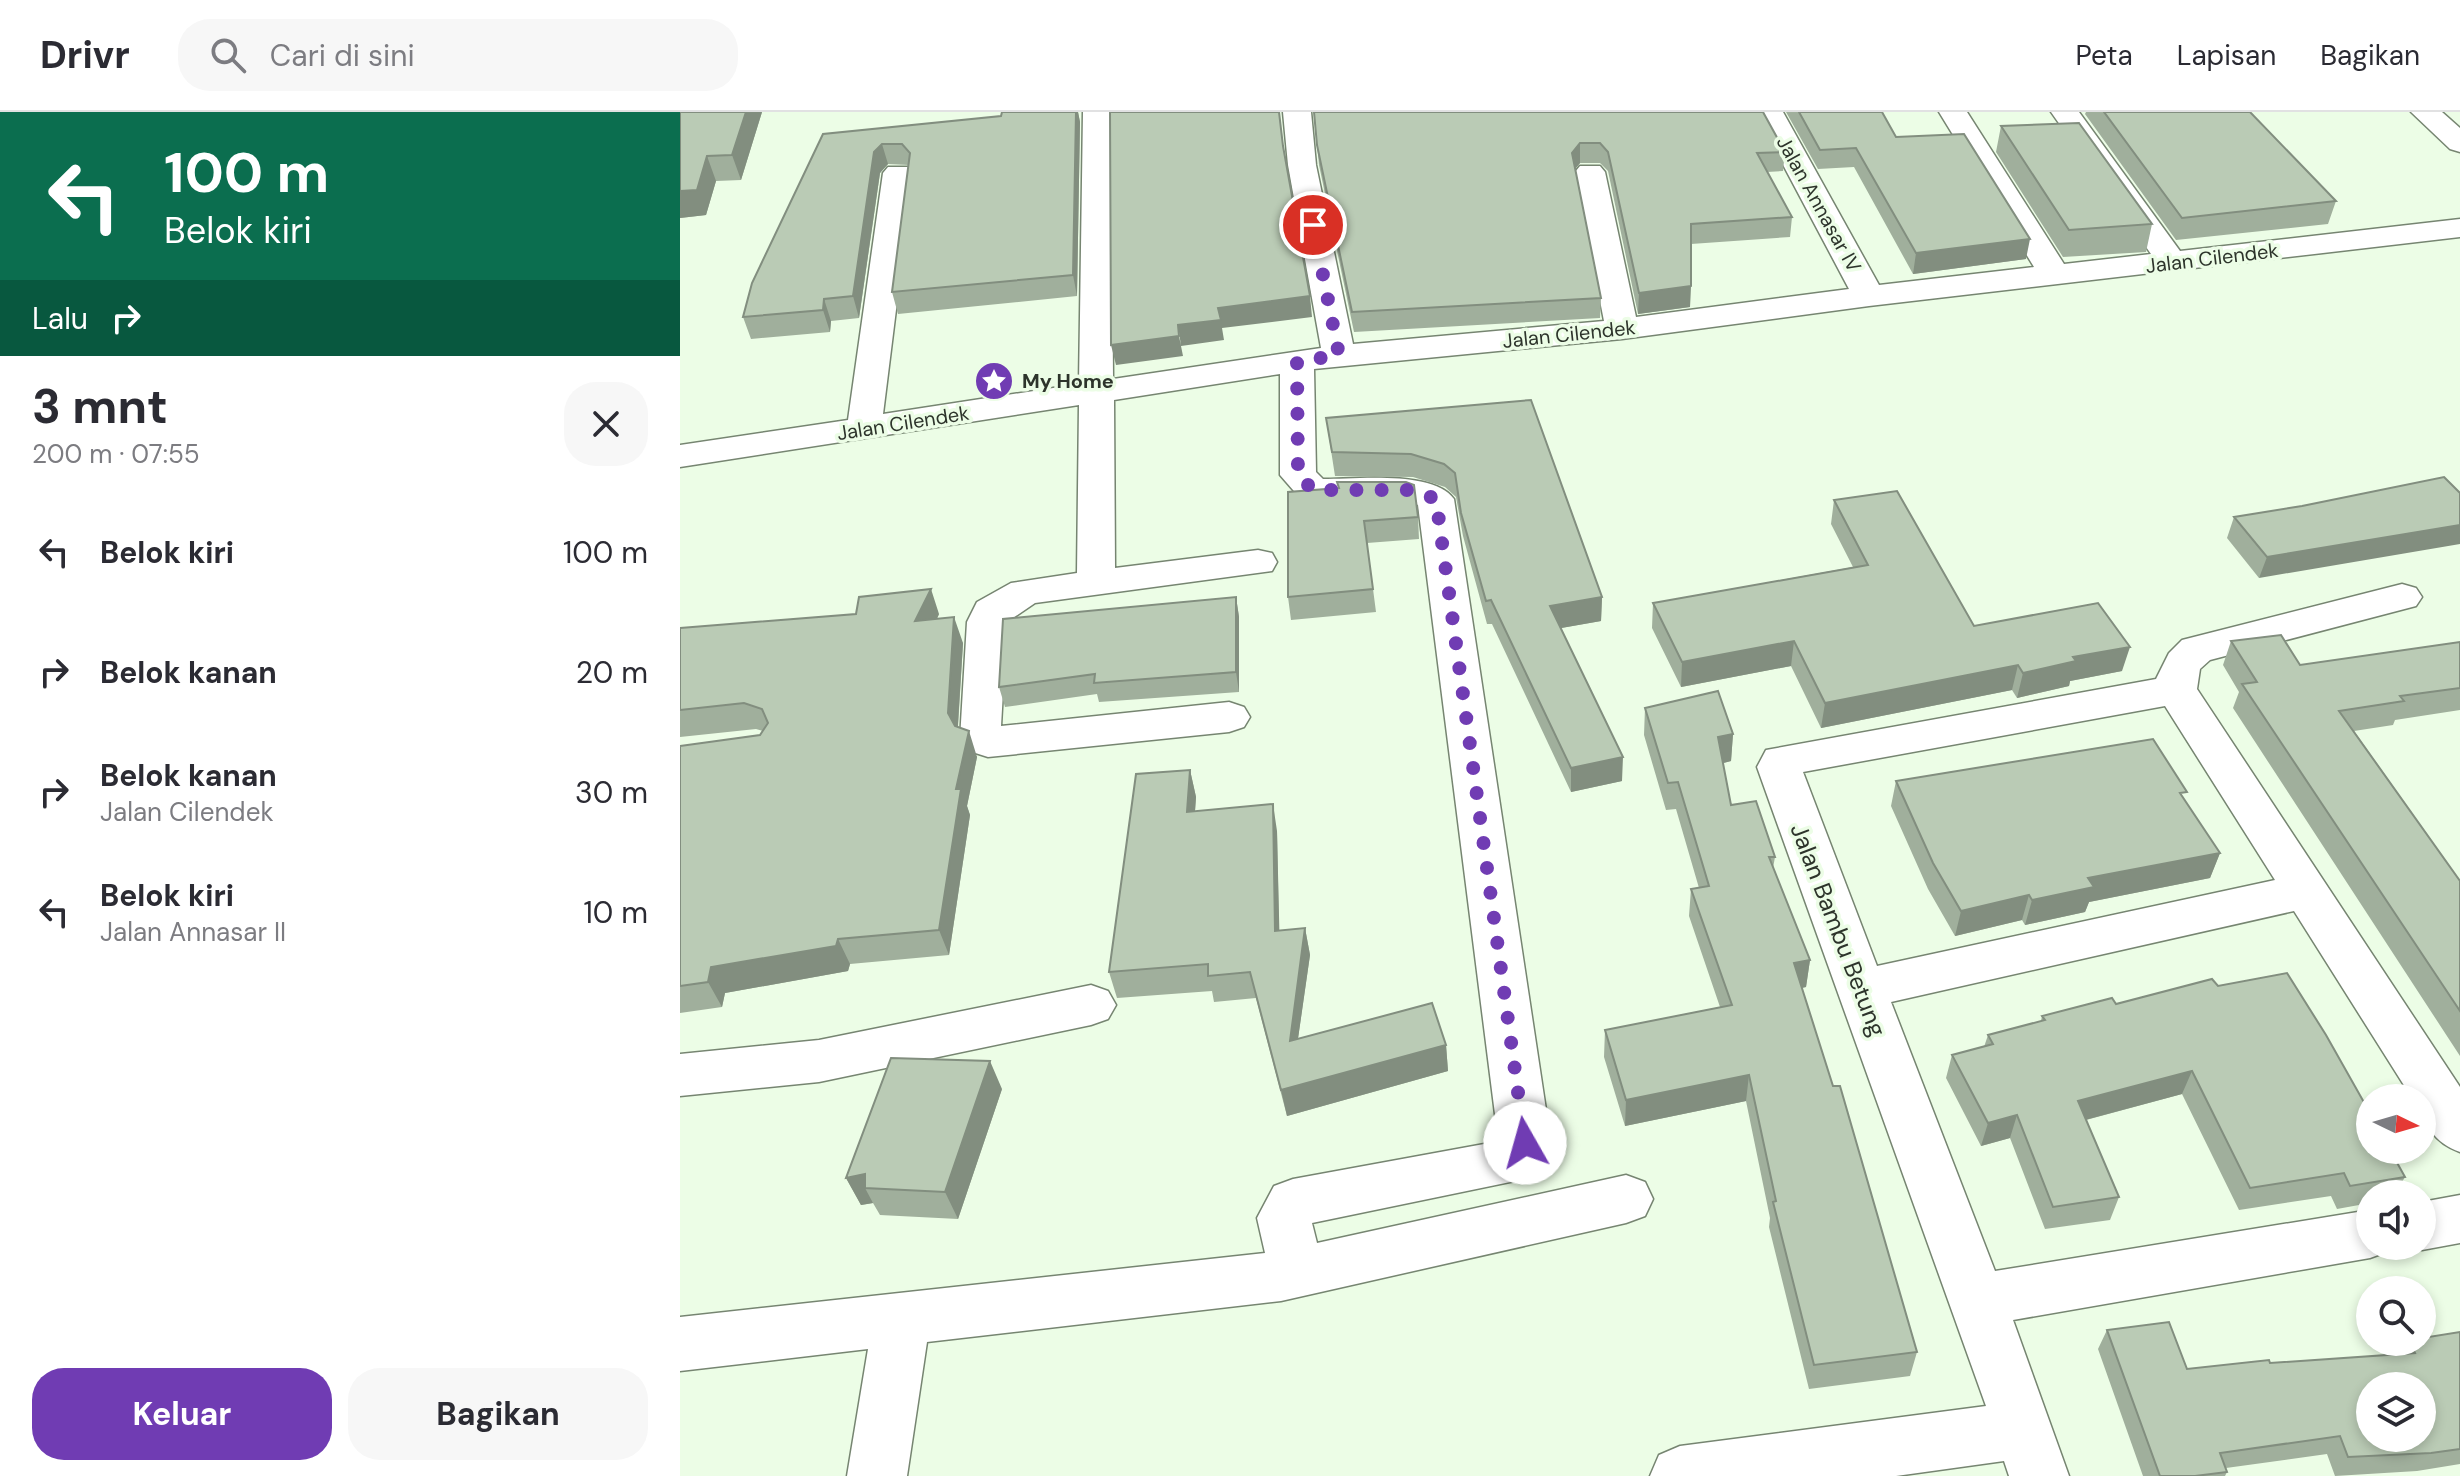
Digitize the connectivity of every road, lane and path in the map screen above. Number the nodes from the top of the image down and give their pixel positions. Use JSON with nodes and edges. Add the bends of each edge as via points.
{"nodes":[{"id":1,"x":1097,"y":112,"type":"edge"},
{"id":2,"x":1297,"y":112,"type":"edge"},
{"id":3,"x":1769,"y":112,"type":"edge"},
{"id":4,"x":1953,"y":112,"type":"edge"},
{"id":5,"x":2065,"y":112,"type":"edge"},
{"id":6,"x":2425,"y":112,"type":"edge"},
{"id":7,"x":2460,"y":143,"type":"edge"},
{"id":8,"x":1590,"y":172,"type":"dead end"},
{"id":9,"x":898,"y":173,"type":"dead end"},
{"id":10,"x":2460,"y":228,"type":"edge"},
{"id":11,"x":2173,"y":263,"type":"junction"},
{"id":12,"x":2056,"y":277,"type":"junction"},
{"id":13,"x":1869,"y":296,"type":"junction"},
{"id":14,"x":1622,"y":329,"type":"junction"},
{"id":15,"x":1318,"y":358,"type":"junction"},
{"id":16,"x":1094,"y":393,"type":"junction"},
{"id":17,"x":864,"y":429,"type":"junction"},
{"id":18,"x":680,"y":456,"type":"edge"},
{"id":19,"x":1258,"y":562,"type":"dead end"},
{"id":20,"x":1096,"y":583,"type":"junction"},
{"id":21,"x":2402,"y":597,"type":"dead end"},
{"id":22,"x":2176,"y":690,"type":"junction"},
{"id":23,"x":1229,"y":717,"type":"dead end"},
{"id":24,"x":2306,"y":891,"type":"junction"},
{"id":25,"x":1861,"y":989,"type":"junction"},
{"id":26,"x":1091,"y":1005,"type":"dead end"},
{"id":27,"x":680,"y":1075,"type":"edge"},
{"id":28,"x":2460,"y":1130,"type":"edge"},
{"id":29,"x":1626,"y":1199,"type":"dead end"},
{"id":30,"x":2460,"y":1219,"type":"edge"},
{"id":31,"x":2436,"y":1223,"type":"edge"},
{"id":32,"x":2356,"y":1236,"type":"edge"},
{"id":33,"x":1297,"y":1272,"type":"junction"},
{"id":34,"x":1978,"y":1300,"type":"junction"},
{"id":35,"x":902,"y":1317,"type":"junction"},
{"id":36,"x":680,"y":1344,"type":"edge"},
{"id":37,"x":2031,"y":1453,"type":"edge"},
{"id":38,"x":877,"y":1476,"type":"edge"},
{"id":39,"x":1680,"y":1476,"type":"edge"}],
"edges":[{"from":1,"to":16,"type":"street"},
{"from":2,"to":15,"type":"street"},
{"from":3,"to":13,"type":"street","name":"Jalan Annasar IV"},
{"from":4,"to":12,"type":"street"},
{"from":5,"to":11,"type":"street"},
{"from":6,"to":7,"type":"street"},
{"from":8,"to":14,"type":"street"},
{"from":9,"to":17,"type":"street"},
{"from":10,"to":11,"type":"street","name":"Jalan Cilendek"},
{"from":11,"to":12,"type":"street","name":"Jalan Cilendek"},
{"from":12,"to":13,"type":"street","name":"Jalan Cilendek"},
{"from":13,"to":14,"type":"street","name":"Jalan Cilendek"},
{"from":14,"to":15,"type":"street","name":"Jalan Cilendek"},
{"from":15,"to":16,"type":"street","name":"Jalan Cilendek"},
{"from":15,"to":33,"type":"street","via":[[1298,475],[1313,490],[1412,490],[1436,499],[1525,1143],[1511,1162],[1293,1203],[1284,1218]]},
{"from":16,"to":17,"type":"street","name":"Jalan Cilendek"},
{"from":16,"to":20,"type":"street"},
{"from":17,"to":18,"type":"street","name":"Jalan Cilendek"},
{"from":19,"to":20,"type":"street"},
{"from":20,"to":23,"type":"street","via":[[1025,592],[991,611],[981,739],[998,742]]},
{"from":21,"to":22,"type":"street","via":[[2196,650],[2181,664]]},
{"from":22,"to":24,"type":"street"},
{"from":22,"to":25,"type":"street","name":"Jalan Bambu Betung","via":[[1781,761],[1779,773]]},
{"from":24,"to":25,"type":"street"},
{"from":24,"to":28,"type":"street"},
{"from":25,"to":34,"type":"street","name":"Jalan Bambu Betung"},
{"from":26,"to":27,"type":"street","via":[[819,1061]]},
{"from":29,"to":33,"type":"street"},
{"from":30,"to":31,"type":"street"},
{"from":32,"to":34,"type":"street"},
{"from":33,"to":35,"type":"street"},
{"from":34,"to":37,"type":"street","name":"Jalan Bambu Betung"},
{"from":35,"to":36,"type":"street"},
{"from":35,"to":38,"type":"street"},
{"from":37,"to":39,"type":"street"}]}
